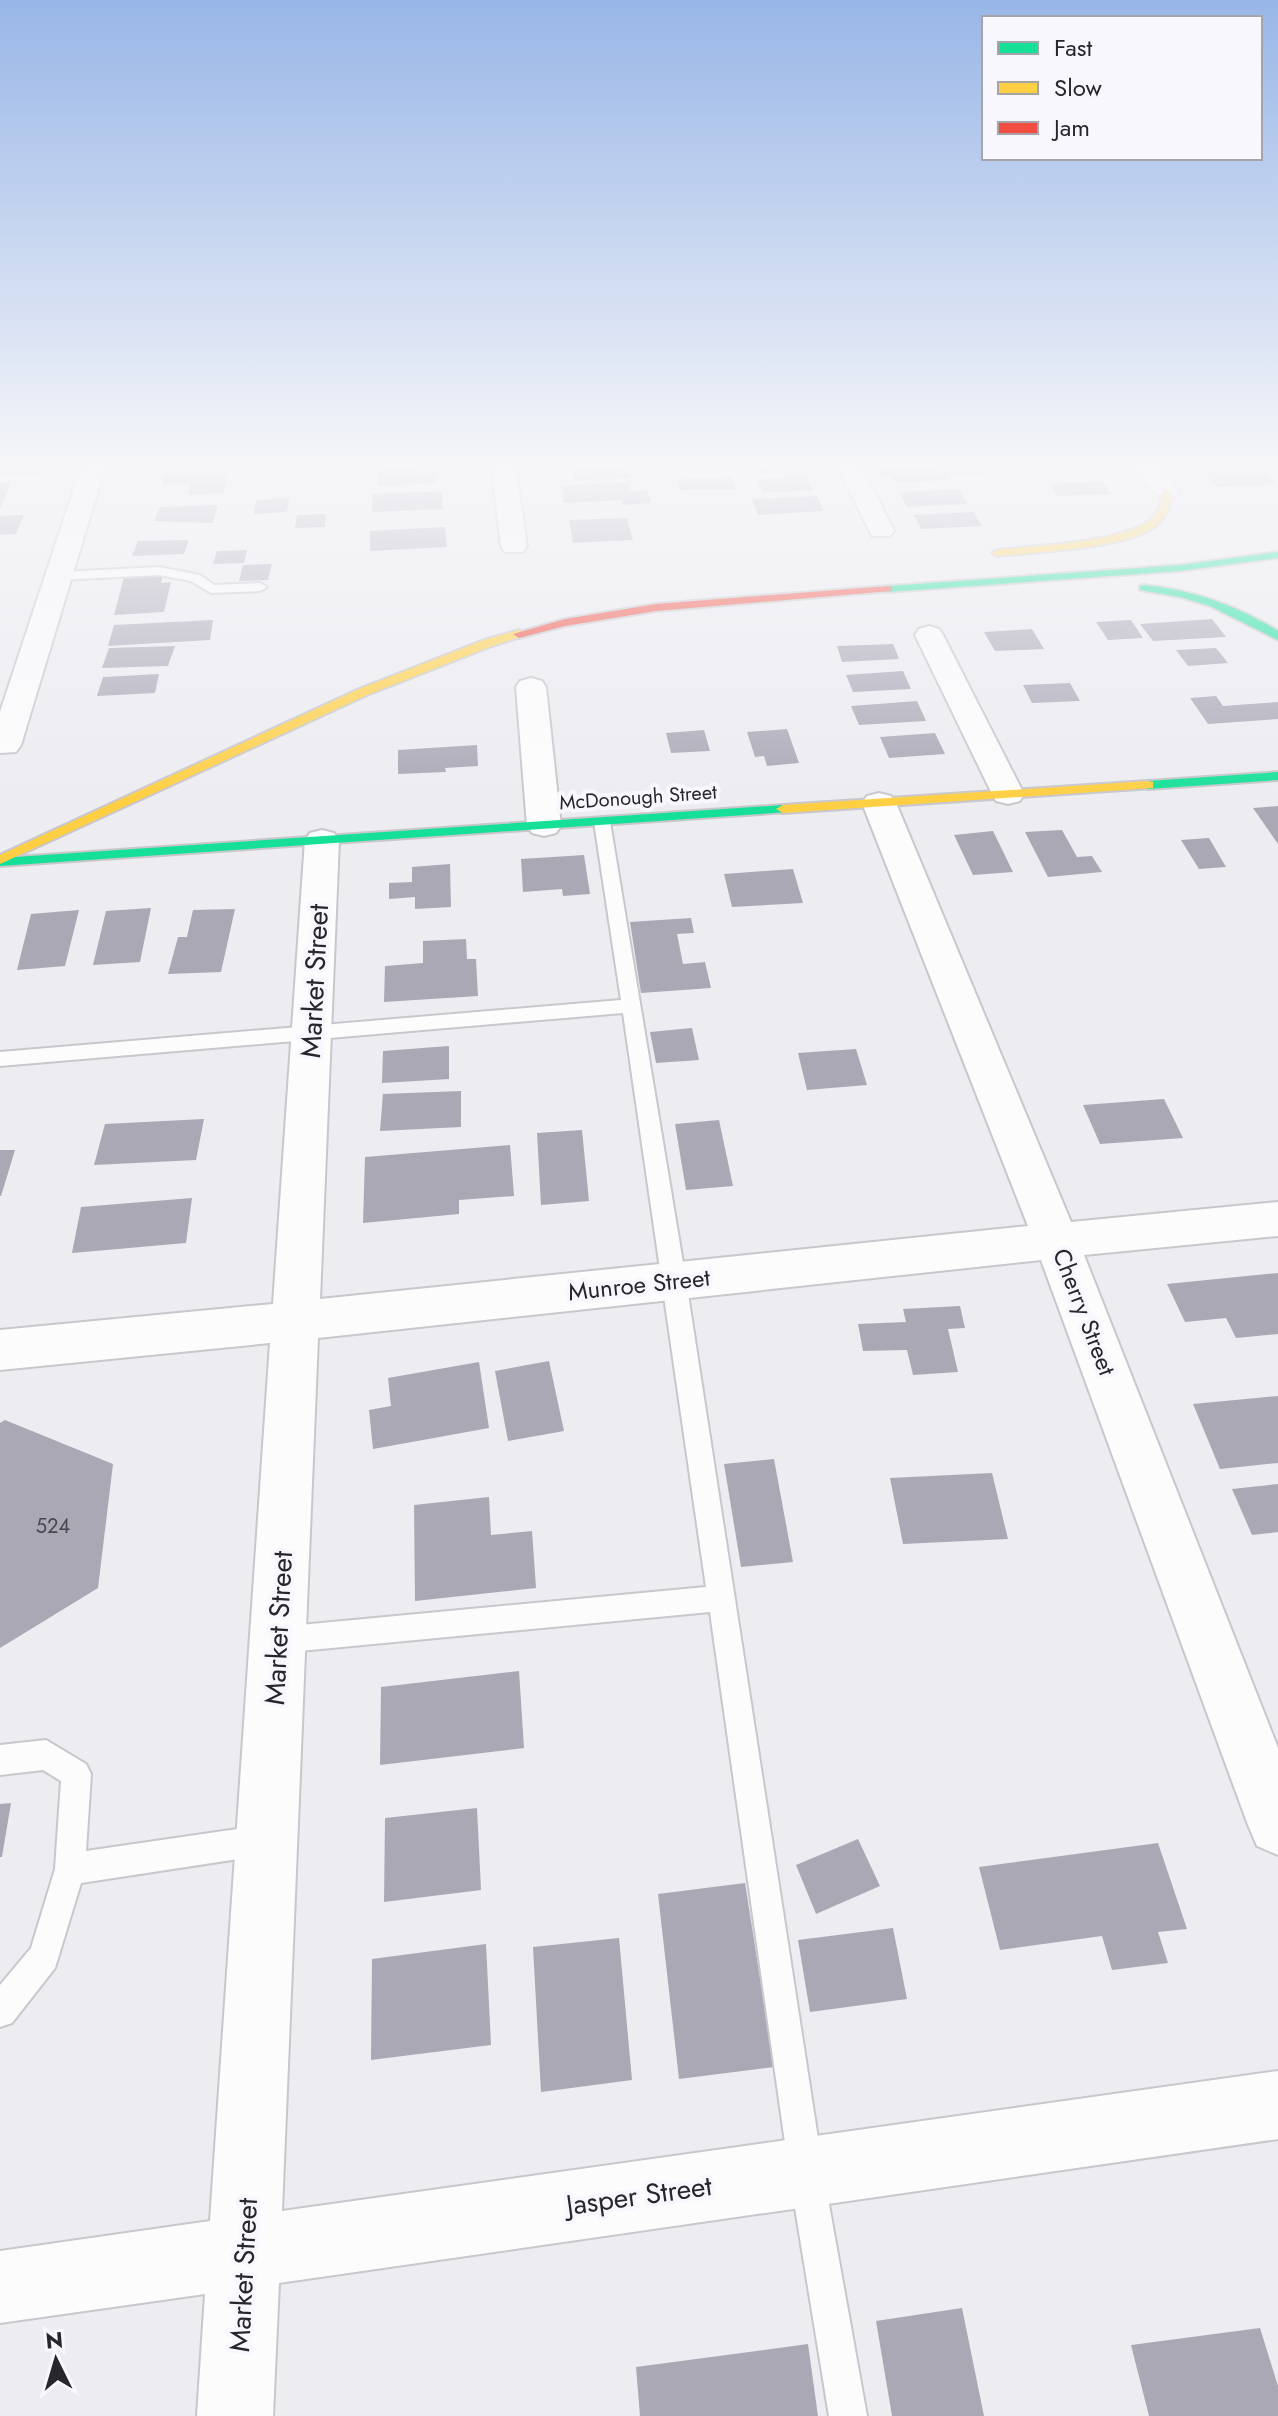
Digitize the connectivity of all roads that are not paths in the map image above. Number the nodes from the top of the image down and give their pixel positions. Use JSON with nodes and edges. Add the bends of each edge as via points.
{"nodes":[{"id":1,"x":60,"y":576,"type":"edge"},
{"id":2,"x":189,"y":577,"type":"edge"},
{"id":3,"x":802,"y":577,"type":"edge"},
{"id":4,"x":1058,"y":577,"type":"edge"},
{"id":5,"x":260,"y":587,"type":"dead end"},
{"id":6,"x":886,"y":589,"type":"junction"},
{"id":7,"x":634,"y":592,"type":"dead end"},
{"id":8,"x":929,"y":635,"type":"dead end"},
{"id":9,"x":1278,"y":636,"type":"edge"},
{"id":10,"x":531,"y":687,"type":"dead end"},
{"id":11,"x":5,"y":745,"type":"dead end"},
{"id":12,"x":1278,"y":776,"type":"edge"},
{"id":13,"x":1008,"y":794,"type":"junction"},
{"id":14,"x":879,"y":803,"type":"junction"},
{"id":15,"x":602,"y":822,"type":"junction"},
{"id":16,"x":544,"y":826,"type":"junction"},
{"id":17,"x":322,"y":840,"type":"junction"},
{"id":18,"x":0,"y":861,"type":"edge"},
{"id":19,"x":631,"y":1006,"type":"junction"},
{"id":20,"x":311,"y":1034,"type":"junction"},
{"id":21,"x":0,"y":1059,"type":"edge"},
{"id":22,"x":1278,"y":1219,"type":"edge"},
{"id":23,"x":1056,"y":1240,"type":"junction"},
{"id":24,"x":675,"y":1281,"type":"junction"},
{"id":25,"x":295,"y":1322,"type":"junction"},
{"id":26,"x":0,"y":1350,"type":"edge"},
{"id":27,"x":722,"y":1598,"type":"junction"},
{"id":28,"x":277,"y":1641,"type":"junction"},
{"id":29,"x":0,"y":1760,"type":"edge"},
{"id":30,"x":1278,"y":1825,"type":"edge"},
{"id":31,"x":267,"y":1839,"type":"junction"},
{"id":32,"x":70,"y":1869,"type":"junction"},
{"id":33,"x":0,"y":2011,"type":"edge"},
{"id":34,"x":1278,"y":2105,"type":"edge"},
{"id":35,"x":806,"y":2171,"type":"junction"},
{"id":36,"x":244,"y":2250,"type":"junction"},
{"id":37,"x":0,"y":2287,"type":"edge"},
{"id":38,"x":235,"y":2416,"type":"edge"},
{"id":39,"x":848,"y":2416,"type":"edge"}],
"edges":[{"from":1,"to":11,"type":"street"},
{"from":2,"to":5,"type":"lane","via":[[211,589]]},
{"from":3,"to":7,"type":"street"},
{"from":4,"to":6,"type":"street"},
{"from":6,"to":9,"type":"street","via":[[1075,584],[1155,588],[1209,598]]},
{"from":6,"to":18,"type":"street","via":[[666,605],[579,618],[503,638],[363,692]]},
{"from":8,"to":13,"type":"street"},
{"from":10,"to":16,"type":"street"},
{"from":12,"to":13,"type":"street","name":"McDonough Street"},
{"from":13,"to":14,"type":"street","name":"McDonough Street"},
{"from":14,"to":15,"type":"street","name":"McDonough Street"},
{"from":14,"to":23,"type":"street","name":"Cherry Street"},
{"from":15,"to":16,"type":"street","name":"McDonough Street"},
{"from":15,"to":19,"type":"lane"},
{"from":16,"to":17,"type":"street","name":"McDonough Street"},
{"from":17,"to":18,"type":"street","name":"McDonough Street"},
{"from":17,"to":20,"type":"street","name":"Market Street"},
{"from":19,"to":20,"type":"lane"},
{"from":19,"to":24,"type":"lane"},
{"from":20,"to":21,"type":"lane"},
{"from":20,"to":25,"type":"street","name":"Market Street"},
{"from":22,"to":23,"type":"street","name":"Munroe Street"},
{"from":23,"to":24,"type":"street","name":"Munroe Street"},
{"from":23,"to":30,"type":"street","name":"Cherry Street"},
{"from":24,"to":25,"type":"street","name":"Munroe Street"},
{"from":24,"to":27,"type":"lane"},
{"from":25,"to":26,"type":"street","name":"Munroe Street"},
{"from":25,"to":28,"type":"street","name":"Market Street"},
{"from":27,"to":28,"type":"lane"},
{"from":27,"to":35,"type":"lane"},
{"from":28,"to":31,"type":"street","name":"Market Street"},
{"from":29,"to":32,"type":"lane","via":[[46,1755],[76,1774]]},
{"from":31,"to":32,"type":"lane"},
{"from":31,"to":36,"type":"street","name":"Market Street"},
{"from":32,"to":33,"type":"lane","via":[[44,1957]]},
{"from":34,"to":35,"type":"street","name":"Jasper Street"},
{"from":35,"to":36,"type":"street","name":"Jasper Street"},
{"from":35,"to":39,"type":"lane"},
{"from":36,"to":37,"type":"street","name":"Jasper Street"},
{"from":36,"to":38,"type":"street","name":"Market Street"}]}
